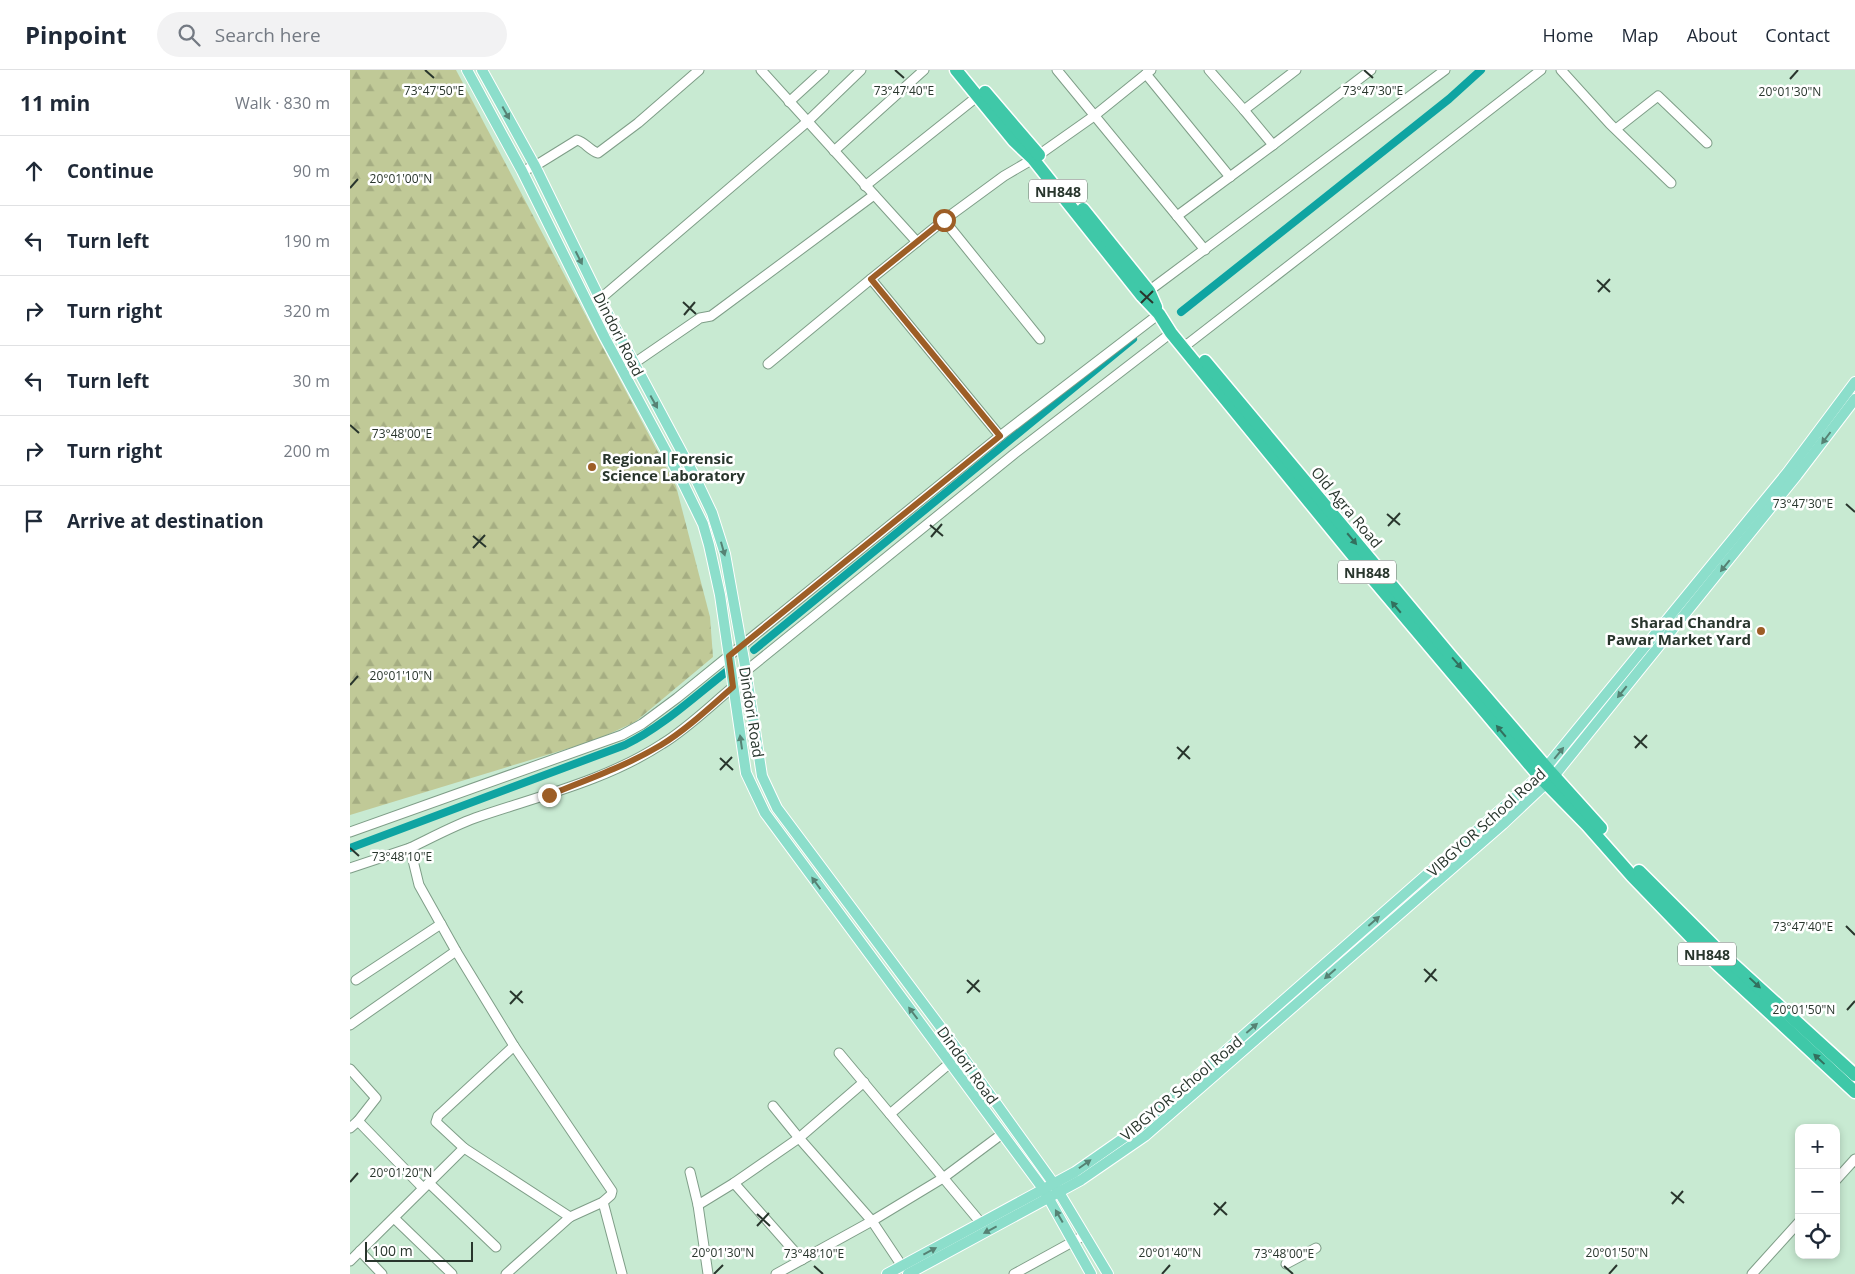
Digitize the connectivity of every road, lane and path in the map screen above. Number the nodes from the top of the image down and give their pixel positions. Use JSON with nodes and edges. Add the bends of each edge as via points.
{"nodes":[{"id":1,"x":467,"y":70,"type":"edge"},
{"id":2,"x":482,"y":70,"type":"edge"},
{"id":3,"x":699,"y":70,"type":"edge"},
{"id":4,"x":760,"y":70,"type":"edge"},
{"id":5,"x":824,"y":70,"type":"edge"},
{"id":6,"x":861,"y":70,"type":"edge"},
{"id":7,"x":924,"y":70,"type":"edge"},
{"id":8,"x":959,"y":70,"type":"edge"},
{"id":9,"x":1057,"y":70,"type":"edge"},
{"id":10,"x":1209,"y":70,"type":"edge"},
{"id":11,"x":1296,"y":70,"type":"edge"},
{"id":12,"x":1371,"y":70,"type":"edge"},
{"id":13,"x":1445,"y":70,"type":"edge"},
{"id":14,"x":1541,"y":70,"type":"edge"},
{"id":15,"x":1561,"y":70,"type":"edge"},
{"id":16,"x":1149,"y":72,"type":"edge"},
{"id":17,"x":978,"y":96,"type":"junction"},
{"id":18,"x":789,"y":102,"type":"junction"},
{"id":19,"x":1244,"y":110,"type":"junction"},
{"id":20,"x":1094,"y":116,"type":"junction"},
{"id":21,"x":807,"y":122,"type":"junction"},
{"id":22,"x":1616,"y":129,"type":"junction"},
{"id":23,"x":1707,"y":143,"type":"dead end"},
{"id":24,"x":1273,"y":145,"type":"junction"},
{"id":25,"x":834,"y":151,"type":"junction"},
{"id":26,"x":1036,"y":157,"type":"junction"},
{"id":27,"x":535,"y":166,"type":"junction"},
{"id":28,"x":522,"y":171,"type":"junction"},
{"id":29,"x":1230,"y":177,"type":"junction"},
{"id":30,"x":1671,"y":183,"type":"dead end"},
{"id":31,"x":866,"y":186,"type":"junction"},
{"id":32,"x":874,"y":195,"type":"junction"},
{"id":33,"x":1177,"y":216,"type":"junction"},
{"id":34,"x":944,"y":220,"type":"junction"},
{"id":35,"x":917,"y":242,"type":"junction"},
{"id":36,"x":1205,"y":250,"type":"junction"},
{"id":37,"x":871,"y":279,"type":"junction"},
{"id":38,"x":1146,"y":294,"type":"junction"},
{"id":39,"x":600,"y":299,"type":"junction"},
{"id":40,"x":1159,"y":314,"type":"junction"},
{"id":41,"x":1170,"y":333,"type":"junction"},
{"id":42,"x":1040,"y":339,"type":"dead end"},
{"id":43,"x":1186,"y":345,"type":"junction"},
{"id":44,"x":633,"y":364,"type":"junction"},
{"id":45,"x":768,"y":364,"type":"dead end"},
{"id":46,"x":1855,"y":382,"type":"edge"},
{"id":47,"x":1855,"y":399,"type":"edge"},
{"id":48,"x":1000,"y":436,"type":"junction"},
{"id":49,"x":1758,"y":517,"type":"junction"},
{"id":50,"x":742,"y":646,"type":"junction"},
{"id":51,"x":729,"y":656,"type":"junction"},
{"id":52,"x":746,"y":671,"type":"junction"},
{"id":53,"x":731,"y":675,"type":"junction"},
{"id":54,"x":733,"y":687,"type":"junction"},
{"id":55,"x":1547,"y":776,"type":"junction"},
{"id":56,"x":350,"y":832,"type":"edge"},
{"id":57,"x":410,"y":848,"type":"junction"},
{"id":58,"x":350,"y":868,"type":"edge"},
{"id":59,"x":441,"y":924,"type":"junction"},
{"id":60,"x":456,"y":951,"type":"junction"},
{"id":61,"x":356,"y":980,"type":"dead end"},
{"id":62,"x":350,"y":1025,"type":"edge"},
{"id":63,"x":514,"y":1046,"type":"junction"},
{"id":64,"x":839,"y":1053,"type":"dead end"},
{"id":65,"x":950,"y":1064,"type":"junction"},
{"id":66,"x":350,"y":1069,"type":"edge"},
{"id":67,"x":1855,"y":1076,"type":"edge"},
{"id":68,"x":864,"y":1082,"type":"junction"},
{"id":69,"x":1855,"y":1092,"type":"edge"},
{"id":70,"x":773,"y":1106,"type":"dead end"},
{"id":71,"x":890,"y":1114,"type":"junction"},
{"id":72,"x":358,"y":1121,"type":"junction"},
{"id":73,"x":350,"y":1128,"type":"edge"},
{"id":74,"x":1002,"y":1134,"type":"junction"},
{"id":75,"x":799,"y":1138,"type":"junction"},
{"id":76,"x":464,"y":1148,"type":"junction"},
{"id":77,"x":1855,"y":1159,"type":"edge"},
{"id":78,"x":690,"y":1172,"type":"dead end"},
{"id":79,"x":1840,"y":1176,"type":"edge"},
{"id":80,"x":943,"y":1178,"type":"junction"},
{"id":81,"x":734,"y":1183,"type":"junction"},
{"id":82,"x":426,"y":1186,"type":"junction"},
{"id":83,"x":1057,"y":1188,"type":"junction"},
{"id":84,"x":1046,"y":1194,"type":"junction"},
{"id":85,"x":604,"y":1202,"type":"junction"},
{"id":86,"x":698,"y":1206,"type":"junction"},
{"id":87,"x":570,"y":1216,"type":"junction"},
{"id":88,"x":394,"y":1218,"type":"junction"},
{"id":89,"x":872,"y":1221,"type":"junction"},
{"id":90,"x":981,"y":1223,"type":"junction"},
{"id":91,"x":1795,"y":1226,"type":"edge"},
{"id":92,"x":1085,"y":1235,"type":"junction"},
{"id":93,"x":1074,"y":1241,"type":"junction"},
{"id":94,"x":496,"y":1247,"type":"dead end"},
{"id":95,"x":1316,"y":1248,"type":"dead end"},
{"id":96,"x":360,"y":1251,"type":"junction"},
{"id":97,"x":802,"y":1260,"type":"junction"},
{"id":98,"x":350,"y":1261,"type":"edge"},
{"id":99,"x":1286,"y":1264,"type":"dead end"},
{"id":100,"x":905,"y":1270,"type":"edge"},
{"id":101,"x":382,"y":1274,"type":"edge"},
{"id":102,"x":452,"y":1274,"type":"edge"},
{"id":103,"x":506,"y":1274,"type":"edge"},
{"id":104,"x":622,"y":1274,"type":"edge"},
{"id":105,"x":708,"y":1274,"type":"edge"},
{"id":106,"x":776,"y":1274,"type":"edge"},
{"id":107,"x":887,"y":1274,"type":"edge"},
{"id":108,"x":1014,"y":1274,"type":"edge"},
{"id":109,"x":1091,"y":1274,"type":"edge"},
{"id":110,"x":1108,"y":1274,"type":"edge"},
{"id":111,"x":1752,"y":1274,"type":"edge"}],
"edges":[{"from":1,"to":28,"type":"main road"},
{"from":2,"to":27,"type":"main road","name":"Dindori Road","one_way":true},
{"from":3,"to":27,"type":"street","via":[[598,153],[577,140]]},
{"from":4,"to":18,"type":"street"},
{"from":5,"to":18,"type":"street"},
{"from":6,"to":21,"type":"street"},
{"from":7,"to":25,"type":"street"},
{"from":8,"to":17,"type":"highway","number":"NH848"},
{"from":8,"to":26,"type":"highway","number":"NH848"},
{"from":9,"to":20,"type":"street"},
{"from":10,"to":19,"type":"street"},
{"from":11,"to":19,"type":"street"},
{"from":12,"to":24,"type":"street"},
{"from":13,"to":36,"type":"street"},
{"from":14,"to":43,"type":"street"},
{"from":15,"to":22,"type":"street"},
{"from":16,"to":20,"type":"street"},
{"from":16,"to":29,"type":"street"},
{"from":17,"to":26,"type":"highway","number":"NH848","via":[[1014,141]]},
{"from":17,"to":31,"type":"street"},
{"from":18,"to":21,"type":"street"},
{"from":19,"to":24,"type":"street"},
{"from":20,"to":26,"type":"street"},
{"from":20,"to":33,"type":"street"},
{"from":21,"to":25,"type":"street"},
{"from":21,"to":39,"type":"street"},
{"from":22,"to":23,"type":"street","via":[[1658,96]]},
{"from":22,"to":30,"type":"street"},
{"from":24,"to":29,"type":"street"},
{"from":25,"to":31,"type":"street"},
{"from":26,"to":34,"type":"street"},
{"from":26,"to":38,"type":"highway","number":"NH848"},
{"from":27,"to":28,"type":"street"},
{"from":27,"to":39,"type":"main road","name":"Dindori Road","one_way":true},
{"from":28,"to":51,"type":"main road","via":[[703,524],[718,587]]},
{"from":29,"to":33,"type":"street"},
{"from":31,"to":32,"type":"street"},
{"from":32,"to":35,"type":"street"},
{"from":32,"to":44,"type":"street","via":[[711,316],[700,318]]},
{"from":33,"to":36,"type":"street"},
{"from":34,"to":35,"type":"street"},
{"from":34,"to":42,"type":"street"},
{"from":35,"to":37,"type":"street"},
{"from":36,"to":38,"type":"street"},
{"from":37,"to":45,"type":"street"},
{"from":37,"to":48,"type":"street"},
{"from":38,"to":40,"type":"highway","number":"NH848"},
{"from":39,"to":44,"type":"main road","name":"Dindori Road"},
{"from":40,"to":41,"type":"highway","number":"NH848"},
{"from":40,"to":48,"type":"street"},
{"from":41,"to":43,"type":"highway","number":"NH848"},
{"from":41,"to":52,"type":"street","via":[[1014,454]]},
{"from":43,"to":55,"type":"highway","number":"NH848","via":[[1355,558]]},
{"from":44,"to":50,"type":"main road","name":"Dindori Road","one_way":true,"via":[[712,513],[725,554]]},
{"from":46,"to":49,"type":"main road","name":"VIBGYOR School Road"},
{"from":47,"to":49,"type":"main road","name":"VIBGYOR School Road","one_way":true},
{"from":48,"to":50,"type":"street"},
{"from":49,"to":55,"type":"main road","name":"VIBGYOR School Road"},
{"from":50,"to":51,"type":"street"},
{"from":50,"to":52,"type":"main road","name":"Dindori Road"},
{"from":51,"to":53,"type":"main road"},
{"from":51,"to":56,"type":"street","via":[[642,724],[622,735]]},
{"from":52,"to":53,"type":"street"},
{"from":52,"to":83,"type":"main road","name":"Dindori Road","via":[[762,776],[777,808],[964,1057]]},
{"from":53,"to":54,"type":"main road"},
{"from":54,"to":57,"type":"street","via":[[663,744],[637,759],[549,795],[474,819]]},
{"from":65,"to":54,"type":"main road","one_way":true,"via":[[765,813],[746,772]]},
{"from":55,"to":67,"type":"highway","number":"NH848","one_way":true,"via":[[1574,798],[1636,869],[1722,954]]},
{"from":69,"to":55,"type":"highway","number":"NH848","one_way":true,"via":[[1716,963],[1632,876]]},
{"from":55,"to":83,"type":"main road","name":"VIBGYOR School Road","via":[[1503,824],[1145,1136],[1081,1180]]},
{"from":57,"to":58,"type":"street"},
{"from":57,"to":59,"type":"street","via":[[419,885]]},
{"from":59,"to":60,"type":"street"},
{"from":59,"to":61,"type":"street"},
{"from":60,"to":62,"type":"street"},
{"from":60,"to":63,"type":"street"},
{"from":63,"to":76,"type":"street","via":[[437,1118],[438,1124]]},
{"from":63,"to":85,"type":"street","via":[[610,1187],[611,1194]]},
{"from":64,"to":68,"type":"street"},
{"from":65,"to":71,"type":"street"},
{"from":65,"to":74,"type":"main road"},
{"from":66,"to":72,"type":"street","via":[[376,1098]]},
{"from":68,"to":71,"type":"street"},
{"from":68,"to":75,"type":"street"},
{"from":70,"to":75,"type":"street"},
{"from":71,"to":80,"type":"street"},
{"from":72,"to":73,"type":"street"},
{"from":72,"to":82,"type":"street"},
{"from":74,"to":80,"type":"street"},
{"from":74,"to":84,"type":"main road"},
{"from":75,"to":81,"type":"street"},
{"from":75,"to":89,"type":"street"},
{"from":76,"to":82,"type":"street"},
{"from":76,"to":87,"type":"street"},
{"from":77,"to":79,"type":"street"},
{"from":78,"to":86,"type":"street"},
{"from":80,"to":89,"type":"street"},
{"from":80,"to":90,"type":"street"},
{"from":81,"to":86,"type":"street"},
{"from":81,"to":97,"type":"street"},
{"from":82,"to":88,"type":"street"},
{"from":82,"to":94,"type":"street"},
{"from":83,"to":84,"type":"main road","name":"VIBGYOR School Road"},
{"from":83,"to":92,"type":"main road","name":"Dindori Road"},
{"from":84,"to":90,"type":"main road"},
{"from":93,"to":84,"type":"main road","one_way":true},
{"from":84,"to":100,"type":"main road","one_way":true},
{"from":85,"to":87,"type":"street"},
{"from":85,"to":104,"type":"street"},
{"from":86,"to":105,"type":"street"},
{"from":87,"to":103,"type":"street"},
{"from":88,"to":96,"type":"street"},
{"from":88,"to":102,"type":"street"},
{"from":89,"to":97,"type":"street"},
{"from":89,"to":100,"type":"street"},
{"from":100,"to":90,"type":"main road","one_way":true},
{"from":91,"to":111,"type":"street"},
{"from":92,"to":93,"type":"street"},
{"from":92,"to":110,"type":"main road","name":"Dindori Road"},
{"from":93,"to":108,"type":"street"},
{"from":93,"to":109,"type":"main road"},
{"from":95,"to":99,"type":"street"},
{"from":96,"to":98,"type":"street"},
{"from":96,"to":101,"type":"street"},
{"from":97,"to":106,"type":"street"},
{"from":100,"to":107,"type":"main road"}]}
